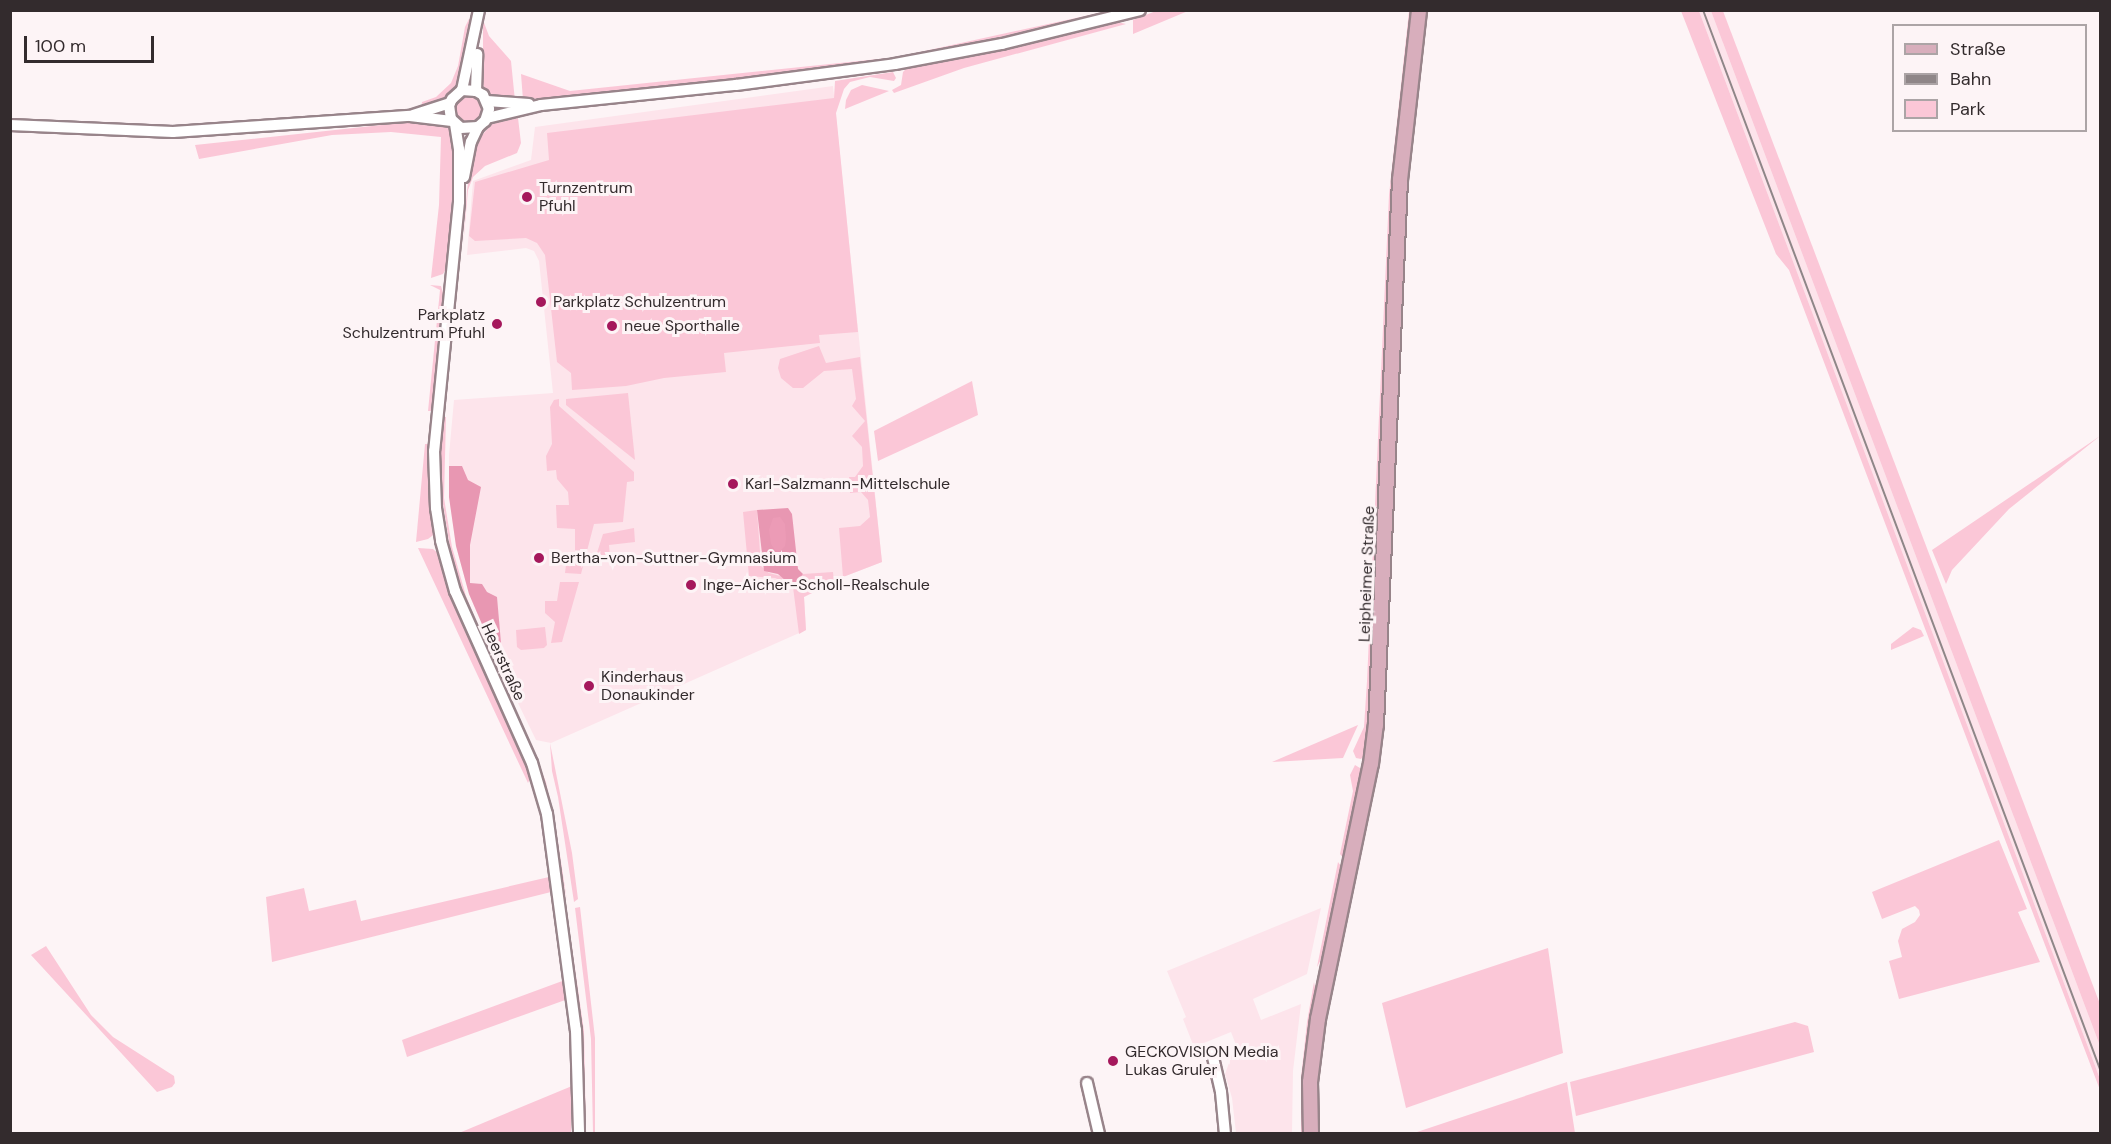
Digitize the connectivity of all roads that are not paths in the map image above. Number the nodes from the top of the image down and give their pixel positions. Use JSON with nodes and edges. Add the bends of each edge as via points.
{"nodes":[{"id":1,"x":479,"y":10,"type":"edge"},
{"id":2,"x":1140,"y":10,"type":"edge"},
{"id":3,"x":1419,"y":10,"type":"edge"},
{"id":4,"x":477,"y":30,"type":"junction"},
{"id":5,"x":462,"y":90,"type":"junction"},
{"id":6,"x":476,"y":91,"type":"junction"},
{"id":7,"x":487,"y":101,"type":"junction"},
{"id":8,"x":450,"y":103,"type":"junction"},
{"id":9,"x":542,"y":105,"type":"junction"},
{"id":10,"x":410,"y":116,"type":"junction"},
{"id":11,"x":487,"y":117,"type":"junction"},
{"id":12,"x":454,"y":122,"type":"junction"},
{"id":13,"x":10,"y":125,"type":"edge"},
{"id":14,"x":478,"y":127,"type":"junction"},
{"id":15,"x":459,"y":202,"type":"junction"},
{"id":16,"x":1212,"y":1053,"type":"dead end"},
{"id":17,"x":1087,"y":1083,"type":"dead end"},
{"id":18,"x":579,"y":1134,"type":"edge"},
{"id":19,"x":1099,"y":1134,"type":"edge"},
{"id":20,"x":1225,"y":1134,"type":"edge"},
{"id":21,"x":1311,"y":1134,"type":"edge"}],
"edges":[{"from":1,"to":4,"type":"street"},
{"from":2,"to":9,"type":"street","via":[[1002,44],[884,66]]},
{"from":3,"to":21,"type":"main road","name":"Leipheimer Straße","via":[[1400,192],[1376,725],[1318,1019],[1310,1082]]},
{"from":4,"to":5,"type":"street"},
{"from":4,"to":6,"type":"street"},
{"from":5,"to":6,"type":"street"},
{"from":5,"to":8,"type":"street"},
{"from":6,"to":7,"type":"street"},
{"from":7,"to":9,"type":"street"},
{"from":7,"to":11,"type":"street"},
{"from":8,"to":10,"type":"street"},
{"from":8,"to":12,"type":"street"},
{"from":9,"to":11,"type":"street"},
{"from":10,"to":12,"type":"street"},
{"from":10,"to":13,"type":"street","via":[[173,132]]},
{"from":11,"to":14,"type":"street","name":"Heerstraße"},
{"from":12,"to":14,"type":"street","via":[[468,129]]},
{"from":12,"to":15,"type":"street","name":"Heerstraße","via":[[459,148]]},
{"from":14,"to":15,"type":"street","name":"Heerstraße","via":[[471,142]]},
{"from":15,"to":18,"type":"street","name":"Heerstraße","via":[[434,451],[436,508],[455,591],[532,763],[547,814],[576,1030]]},
{"from":16,"to":20,"type":"street"},
{"from":17,"to":19,"type":"street"}]}
